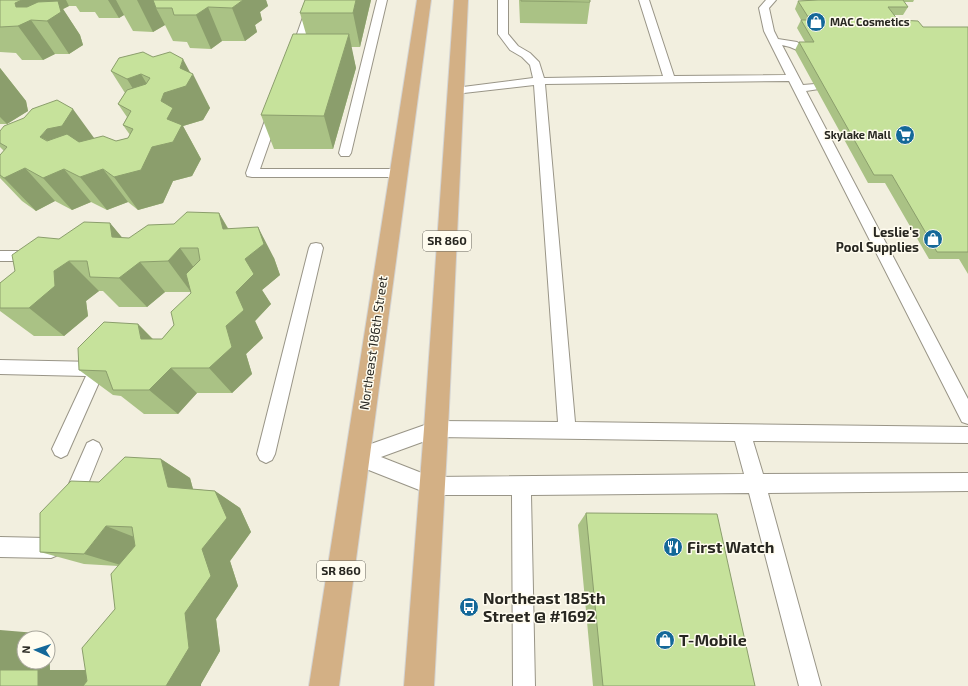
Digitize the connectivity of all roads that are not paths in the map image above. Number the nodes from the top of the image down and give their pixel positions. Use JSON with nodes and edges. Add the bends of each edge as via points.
{"nodes":[{"id":1,"x":314,"y":0,"type":"edge"},
{"id":2,"x":382,"y":0,"type":"edge"},
{"id":3,"x":424,"y":0,"type":"edge"},
{"id":4,"x":461,"y":0,"type":"edge"},
{"id":5,"x":503,"y":0,"type":"edge"},
{"id":6,"x":644,"y":0,"type":"edge"},
{"id":7,"x":771,"y":0,"type":"edge"},
{"id":8,"x":774,"y":42,"type":"junction"},
{"id":9,"x":804,"y":50,"type":"edge"},
{"id":10,"x":290,"y":68,"type":"edge"},
{"id":11,"x":669,"y":79,"type":"junction"},
{"id":12,"x":539,"y":80,"type":"junction"},
{"id":13,"x":796,"y":84,"type":"junction"},
{"id":14,"x":816,"y":87,"type":"dead end"},
{"id":15,"x":455,"y":91,"type":"junction"},
{"id":16,"x":279,"y":98,"type":"edge"},
{"id":17,"x":345,"y":153,"type":"dead end"},
{"id":18,"x":397,"y":173,"type":"junction"},
{"id":19,"x":316,"y":248,"type":"dead end"},
{"id":20,"x":0,"y":256,"type":"edge"},
{"id":21,"x":31,"y":256,"type":"junction"},
{"id":22,"x":47,"y":256,"type":"edge"},
{"id":23,"x":23,"y":270,"type":"edge"},
{"id":24,"x":0,"y":367,"type":"edge"},
{"id":25,"x":968,"y":416,"type":"edge"},
{"id":26,"x":436,"y":429,"type":"junction"},
{"id":27,"x":567,"y":430,"type":"junction"},
{"id":28,"x":742,"y":432,"type":"junction"},
{"id":29,"x":968,"y":435,"type":"edge"},
{"id":30,"x":61,"y":449,"type":"dead end"},
{"id":31,"x":93,"y":449,"type":"dead end"},
{"id":32,"x":266,"y":454,"type":"dead end"},
{"id":33,"x":357,"y":457,"type":"junction"},
{"id":34,"x":968,"y":482,"type":"edge"},
{"id":35,"x":756,"y":484,"type":"junction"},
{"id":36,"x":432,"y":486,"type":"junction"},
{"id":37,"x":521,"y":486,"type":"junction"},
{"id":38,"x":0,"y":547,"type":"edge"},
{"id":39,"x":324,"y":686,"type":"edge"},
{"id":40,"x":419,"y":686,"type":"edge"},
{"id":41,"x":524,"y":686,"type":"edge"},
{"id":42,"x":810,"y":686,"type":"edge"}],
"edges":[{"from":1,"to":10,"type":"lane"},
{"from":2,"to":17,"type":"lane"},
{"from":3,"to":18,"type":"main road","name":"Northeast 186th Street","number":"SR 860"},
{"from":4,"to":15,"type":"main road","number":"SR 860"},
{"from":5,"to":12,"type":"lane","via":[[503,34],[514,48],[535,64]]},
{"from":6,"to":11,"type":"lane"},
{"from":7,"to":8,"type":"lane","via":[[764,8]]},
{"from":8,"to":9,"type":"lane","via":[[796,45]]},
{"from":8,"to":13,"type":"lane"},
{"from":11,"to":12,"type":"lane"},
{"from":11,"to":13,"type":"lane"},
{"from":12,"to":15,"type":"lane"},
{"from":12,"to":27,"type":"lane"},
{"from":13,"to":14,"type":"lane"},
{"from":13,"to":25,"type":"lane"},
{"from":15,"to":26,"type":"main road","number":"SR 860"},
{"from":16,"to":18,"type":"lane","via":[[252,173]]},
{"from":18,"to":33,"type":"main road","name":"Northeast 186th Street","number":"SR 860"},
{"from":19,"to":32,"type":"lane"},
{"from":20,"to":21,"type":"lane"},
{"from":21,"to":22,"type":"lane"},
{"from":21,"to":23,"type":"lane"},
{"from":24,"to":30,"type":"lane","via":[[97,369]]},
{"from":26,"to":27,"type":"lane"},
{"from":26,"to":33,"type":"lane"},
{"from":26,"to":36,"type":"main road","number":"SR 860"},
{"from":27,"to":28,"type":"lane"},
{"from":28,"to":29,"type":"lane"},
{"from":28,"to":35,"type":"lane"},
{"from":31,"to":38,"type":"lane","via":[[51,548]]},
{"from":33,"to":36,"type":"lane"},
{"from":33,"to":39,"type":"main road","name":"Northeast 186th Street","number":"SR 860"},
{"from":34,"to":35,"type":"lane"},
{"from":35,"to":37,"type":"lane"},
{"from":35,"to":42,"type":"lane"},
{"from":36,"to":37,"type":"lane"},
{"from":36,"to":40,"type":"main road","number":"SR 860"},
{"from":37,"to":41,"type":"lane"}]}
